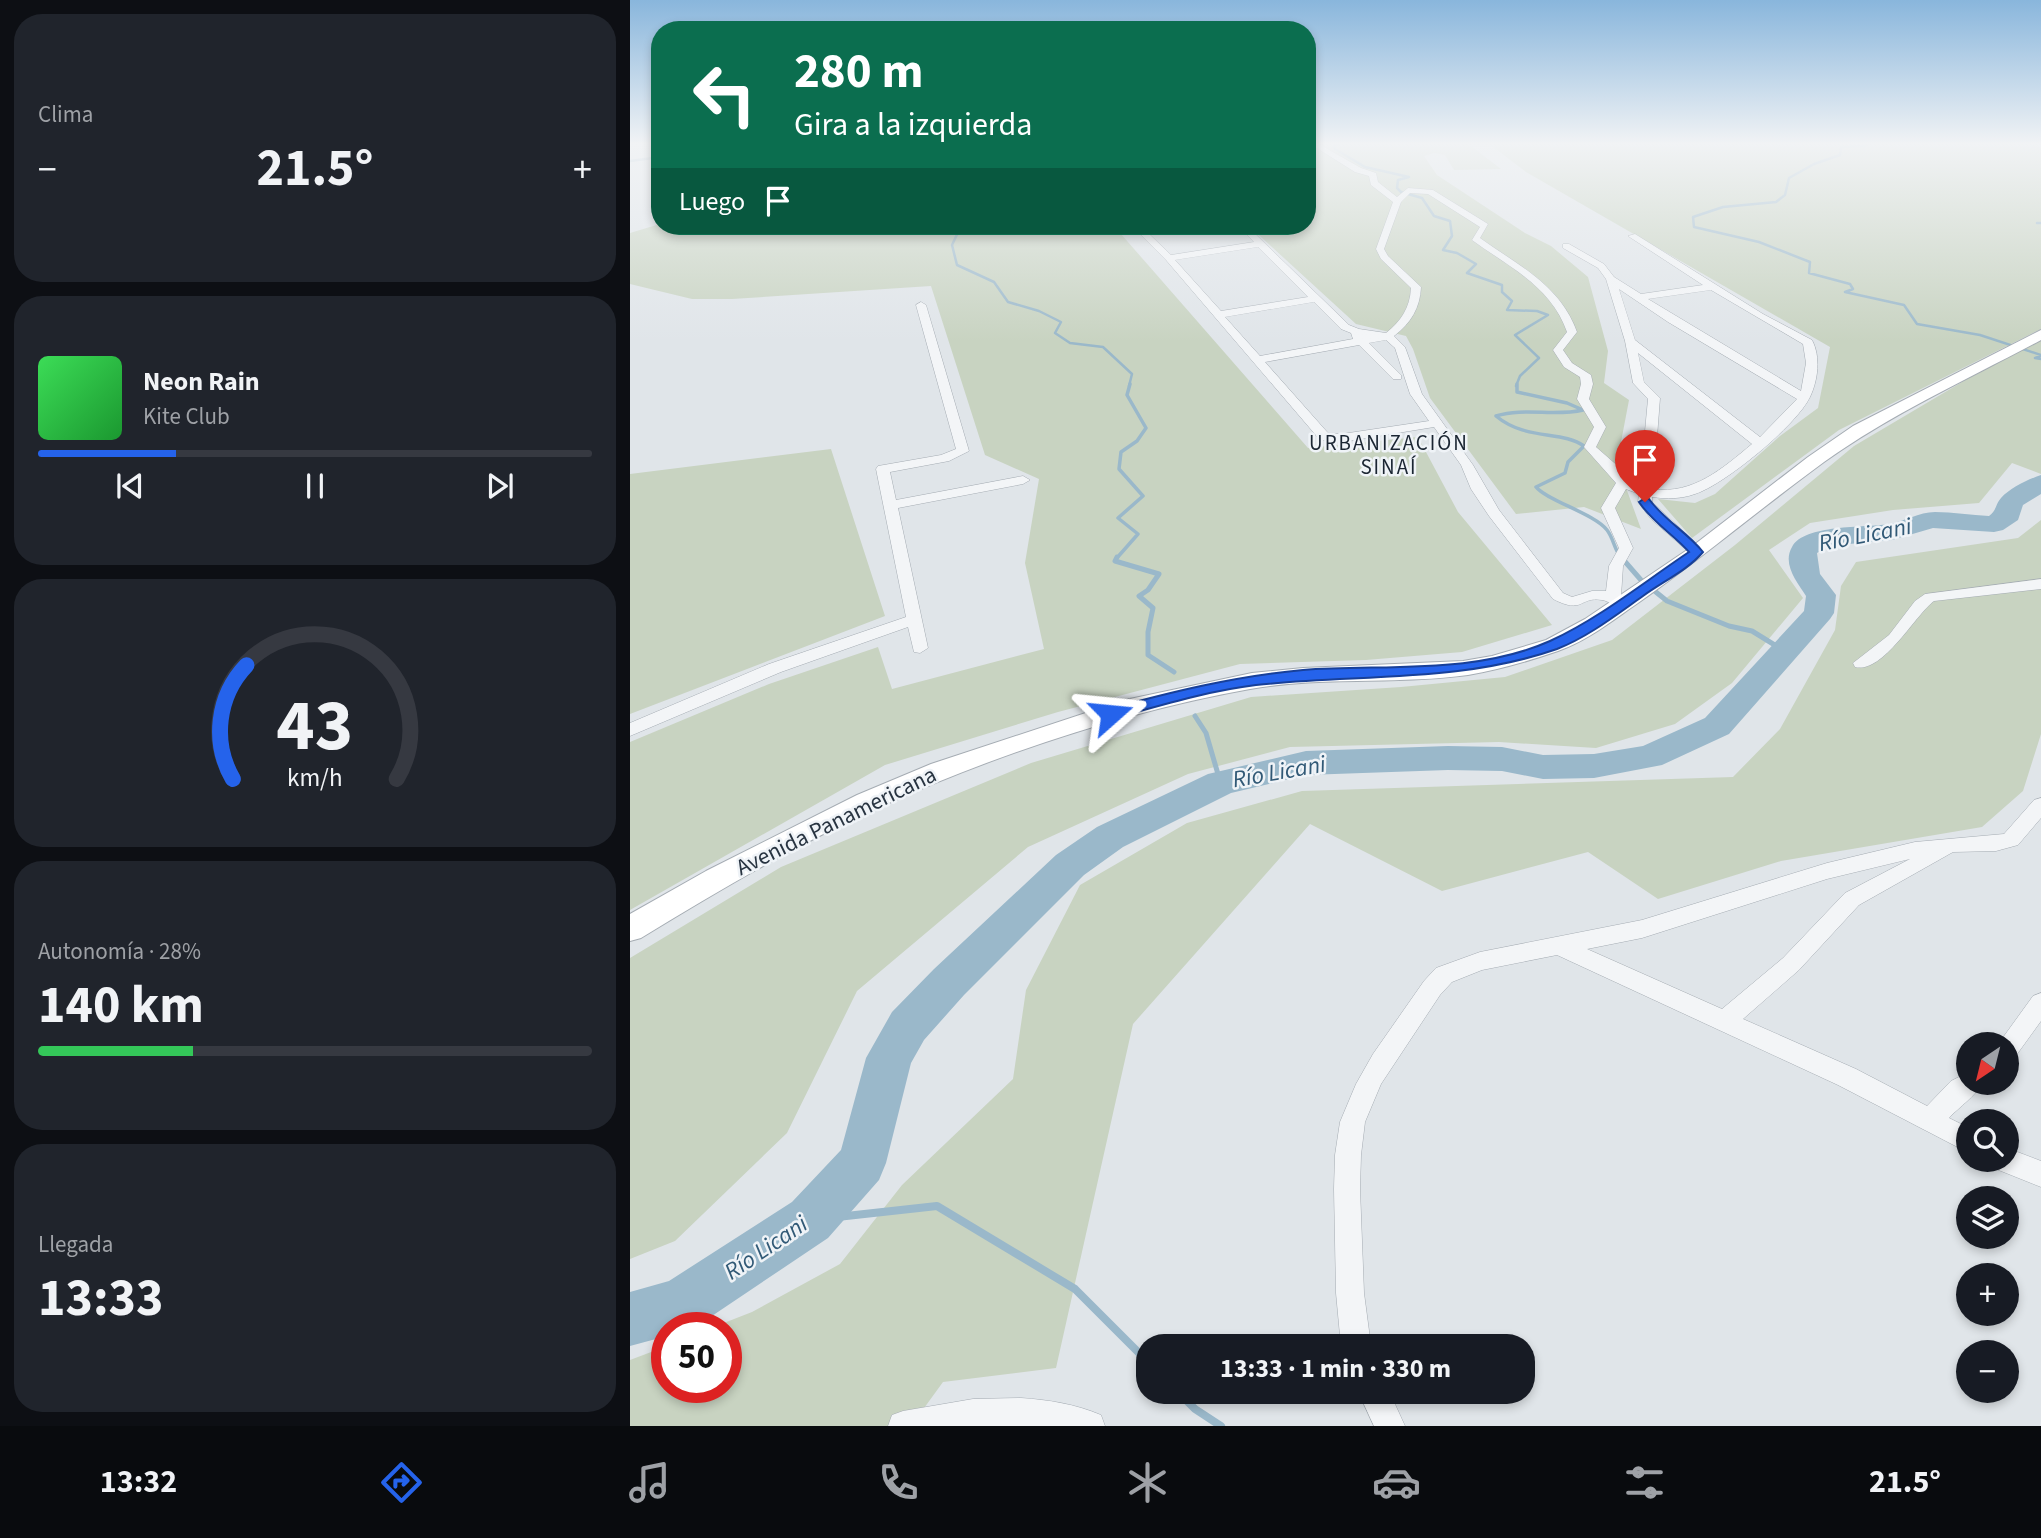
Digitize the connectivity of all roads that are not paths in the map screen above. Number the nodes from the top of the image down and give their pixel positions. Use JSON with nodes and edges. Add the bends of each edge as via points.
{"nodes":[{"id":1,"x":1394,"y":210,"type":"edge"},
{"id":2,"x":1458,"y":210,"type":"edge"},
{"id":3,"x":1145,"y":235,"type":"edge"},
{"id":4,"x":1252,"y":235,"type":"edge"},
{"id":5,"x":1632,"y":236,"type":"dead end"},
{"id":6,"x":1261,"y":244,"type":"junction"},
{"id":7,"x":1566,"y":246,"type":"dead end"},
{"id":8,"x":1169,"y":258,"type":"junction"},
{"id":9,"x":1611,"y":279,"type":"junction"},
{"id":10,"x":1711,"y":287,"type":"junction"},
{"id":11,"x":1642,"y":297,"type":"junction"},
{"id":12,"x":1318,"y":299,"type":"junction"},
{"id":13,"x":921,"y":305,"type":"dead end"},
{"id":14,"x":1217,"y":315,"type":"junction"},
{"id":15,"x":1345,"y":327,"type":"junction"},
{"id":16,"x":1388,"y":336,"type":"junction"},
{"id":17,"x":2035,"y":337,"type":"edge"},
{"id":18,"x":1361,"y":341,"type":"junction"},
{"id":19,"x":1630,"y":341,"type":"junction"},
{"id":20,"x":1256,"y":360,"type":"junction"},
{"id":21,"x":1398,"y":377,"type":"dead end"},
{"id":22,"x":1804,"y":398,"type":"junction"},
{"id":23,"x":1437,"y":423,"type":"junction"},
{"id":24,"x":1758,"y":442,"type":"junction"},
{"id":25,"x":1023,"y":480,"type":"dead end"},
{"id":26,"x":1622,"y":483,"type":"junction"},
{"id":27,"x":1645,"y":494,"type":"junction"},
{"id":28,"x":890,"y":505,"type":"junction"},
{"id":29,"x":1697,"y":552,"type":"junction"},
{"id":30,"x":2041,"y":584,"type":"edge"},
{"id":31,"x":1621,"y":600,"type":"junction"},
{"id":32,"x":914,"y":619,"type":"junction"},
{"id":33,"x":920,"y":648,"type":"dead end"},
{"id":34,"x":1861,"y":663,"type":"dead end"},
{"id":35,"x":630,"y":730,"type":"edge"},
{"id":36,"x":2041,"y":805,"type":"edge"},
{"id":37,"x":1953,"y":845,"type":"junction"},
{"id":38,"x":630,"y":929,"type":"edge"},
{"id":39,"x":1559,"y":946,"type":"junction"},
{"id":40,"x":2041,"y":1003,"type":"edge"},
{"id":41,"x":1725,"y":1020,"type":"junction"},
{"id":42,"x":2020,"y":1032,"type":"edge"},
{"id":43,"x":1956,"y":1093,"type":"edge"},
{"id":44,"x":1930,"y":1121,"type":"junction"},
{"id":45,"x":1956,"y":1134,"type":"edge"},
{"id":46,"x":2019,"y":1165,"type":"edge"},
{"id":47,"x":2041,"y":1174,"type":"edge"},
{"id":48,"x":1353,"y":1334,"type":"edge"},
{"id":49,"x":1379,"y":1404,"type":"edge"},
{"id":50,"x":952,"y":1421,"type":"edge"},
{"id":51,"x":903,"y":1426,"type":"edge"},
{"id":52,"x":1090,"y":1426,"type":"edge"},
{"id":53,"x":1390,"y":1426,"type":"edge"}],
"edges":[{"from":1,"to":16,"type":"street","via":[[1380,249],[1416,287],[1416,298],[1402,326]]},
{"from":2,"to":26,"type":"street","via":[[1485,226],[1475,238],[1538,281],[1570,321],[1572,332],[1558,350],[1568,365],[1585,375],[1583,399],[1600,427],[1590,447],[1618,471]]},
{"from":3,"to":8,"type":"street"},
{"from":4,"to":6,"type":"street"},
{"from":5,"to":10,"type":"street"},
{"from":6,"to":8,"type":"street"},
{"from":6,"to":12,"type":"street"},
{"from":7,"to":9,"type":"street","via":[[1601,266]]},
{"from":8,"to":14,"type":"street"},
{"from":9,"to":11,"type":"street"},
{"from":9,"to":19,"type":"street"},
{"from":10,"to":11,"type":"street"},
{"from":10,"to":22,"type":"street","via":[[1808,342],[1812,349]]},
{"from":11,"to":22,"type":"street","via":[[1672,320]]},
{"from":12,"to":14,"type":"street"},
{"from":12,"to":15,"type":"street"},
{"from":13,"to":28,"type":"street","via":[[963,451],[883,469]]},
{"from":14,"to":20,"type":"street"},
{"from":15,"to":16,"type":"street"},
{"from":15,"to":18,"type":"street"},
{"from":16,"to":18,"type":"street"},
{"from":16,"to":23,"type":"street","via":[[1400,347],[1416,394]]},
{"from":17,"to":29,"type":"main road","name":"Avenida Panamericana","via":[[1859,430]]},
{"from":18,"to":20,"type":"street"},
{"from":18,"to":21,"type":"street"},
{"from":19,"to":24,"type":"street"},
{"from":19,"to":27,"type":"street","via":[[1639,383],[1654,398]]},
{"from":20,"to":23,"type":"street","via":[[1324,437]]},
{"from":22,"to":24,"type":"street"},
{"from":23,"to":31,"type":"street","via":[[1483,497],[1558,596],[1572,603],[1594,593]]},
{"from":24,"to":27,"type":"street","via":[[1713,481],[1692,491]]},
{"from":25,"to":28,"type":"street"},
{"from":26,"to":27,"type":"street"},
{"from":26,"to":31,"type":"street","via":[[1608,508],[1626,548],[1616,566]]},
{"from":27,"to":29,"type":"street","via":[[1654,514]]},
{"from":28,"to":32,"type":"street"},
{"from":29,"to":31,"type":"main road","name":"Avenida Panamericana"},
{"from":30,"to":34,"type":"street","via":[[1930,597],[1895,638]]},
{"from":31,"to":38,"type":"main road","name":"Avenida Panamericana","via":[[1554,645],[1494,663],[1252,681],[1134,706],[940,770],[866,802]]},
{"from":32,"to":33,"type":"street"},
{"from":32,"to":35,"type":"street","via":[[775,668]]},
{"from":36,"to":37,"type":"street","via":[[2011,840]]},
{"from":37,"to":39,"type":"street","via":[[1827,871],[1642,929]]},
{"from":37,"to":41,"type":"street","via":[[1852,899],[1791,964]]},
{"from":39,"to":41,"type":"street"},
{"from":39,"to":48,"type":"street","via":[[1480,961],[1444,975],[1359,1106],[1347,1179]]},
{"from":40,"to":42,"type":"street"},
{"from":41,"to":44,"type":"street"},
{"from":43,"to":44,"type":"street"},
{"from":44,"to":45,"type":"street"},
{"from":46,"to":47,"type":"street"},
{"from":49,"to":53,"type":"street"},
{"from":50,"to":51,"type":"street"},
{"from":50,"to":52,"type":"street","via":[[1041,1414]]}]}
